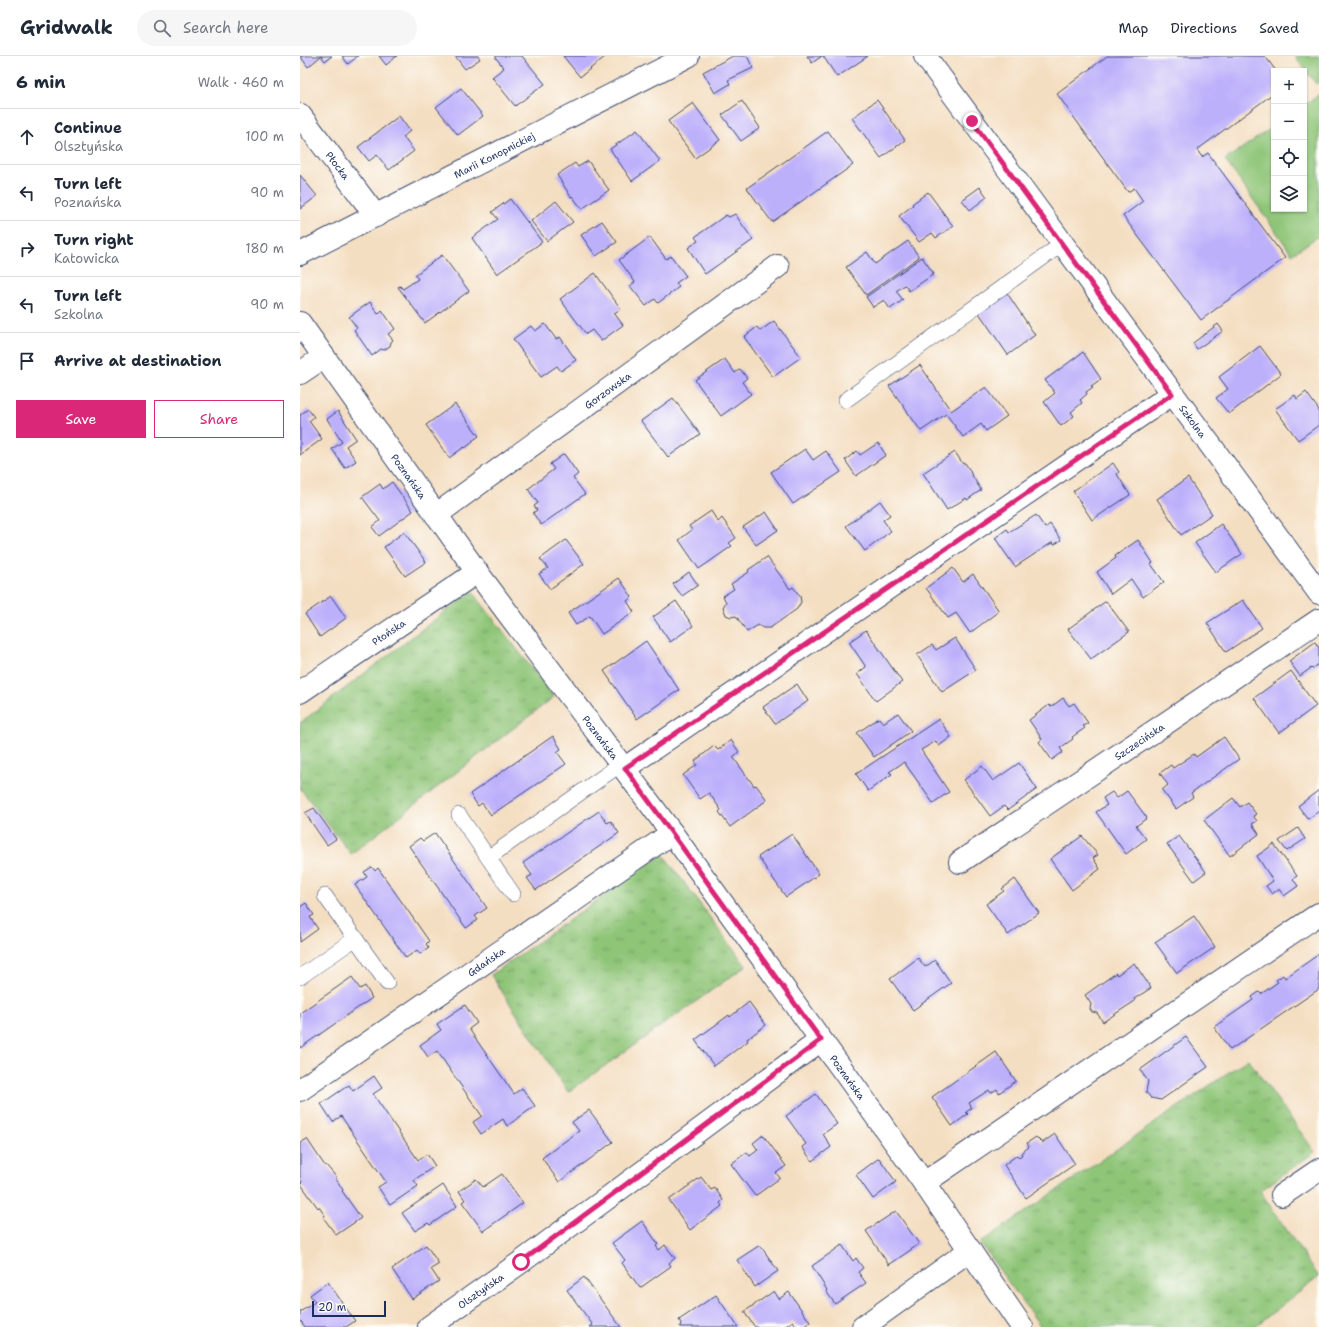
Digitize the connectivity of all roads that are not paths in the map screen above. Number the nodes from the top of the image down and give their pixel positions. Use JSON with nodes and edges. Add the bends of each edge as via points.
{"nodes":[{"id":1,"x":688,"y":56,"type":"edge"},
{"id":2,"x":925,"y":56,"type":"edge"},
{"id":3,"x":300,"y":115,"type":"edge"},
{"id":4,"x":376,"y":216,"type":"junction"},
{"id":5,"x":1062,"y":244,"type":"junction"},
{"id":6,"x":300,"y":254,"type":"edge"},
{"id":7,"x":778,"y":266,"type":"dead end"},
{"id":8,"x":300,"y":324,"type":"edge"},
{"id":9,"x":324,"y":357,"type":"junction"},
{"id":10,"x":300,"y":373,"type":"edge"},
{"id":11,"x":1172,"y":394,"type":"junction"},
{"id":12,"x":846,"y":400,"type":"dead end"},
{"id":13,"x":436,"y":515,"type":"junction"},
{"id":14,"x":477,"y":572,"type":"junction"},
{"id":15,"x":1319,"y":593,"type":"edge"},
{"id":16,"x":1319,"y":620,"type":"edge"},
{"id":17,"x":300,"y":692,"type":"edge"},
{"id":18,"x":623,"y":766,"type":"junction"},
{"id":19,"x":459,"y":815,"type":"dead end"},
{"id":20,"x":672,"y":833,"type":"junction"},
{"id":21,"x":488,"y":858,"type":"junction"},
{"id":22,"x":960,"y":862,"type":"dead end"},
{"id":23,"x":513,"y":894,"type":"dead end"},
{"id":24,"x":325,"y":896,"type":"dead end"},
{"id":25,"x":1319,"y":914,"type":"edge"},
{"id":26,"x":356,"y":938,"type":"junction"},
{"id":27,"x":300,"y":977,"type":"edge"},
{"id":28,"x":387,"y":983,"type":"dead end"},
{"id":29,"x":821,"y":1040,"type":"junction"},
{"id":30,"x":300,"y":1090,"type":"edge"},
{"id":31,"x":1319,"y":1170,"type":"edge"},
{"id":32,"x":924,"y":1183,"type":"junction"},
{"id":33,"x":1282,"y":1195,"type":"dead end"},
{"id":34,"x":970,"y":1250,"type":"junction"},
{"id":35,"x":429,"y":1327,"type":"edge"},
{"id":36,"x":863,"y":1327,"type":"edge"},
{"id":37,"x":1022,"y":1327,"type":"edge"}],
"edges":[{"from":1,"to":4,"type":"street","name":"Marii Konopnickiej"},
{"from":2,"to":5,"type":"street","name":"Szkolna"},
{"from":3,"to":4,"type":"street","name":"Płocka"},
{"from":4,"to":6,"type":"street","name":"Marii Konopnickiej"},
{"from":5,"to":11,"type":"street","name":"Szkolna"},
{"from":5,"to":12,"type":"lane"},
{"from":7,"to":13,"type":"street","name":"Gorzowska"},
{"from":8,"to":9,"type":"street","name":"Poznańska"},
{"from":9,"to":10,"type":"street"},
{"from":9,"to":13,"type":"street","name":"Poznańska"},
{"from":11,"to":15,"type":"street","name":"Szkolna"},
{"from":11,"to":18,"type":"street"},
{"from":13,"to":14,"type":"street","name":"Poznańska"},
{"from":14,"to":17,"type":"street","name":"Płońska"},
{"from":14,"to":18,"type":"street","name":"Poznańska"},
{"from":16,"to":22,"type":"street","name":"Szczecińska"},
{"from":18,"to":20,"type":"street","name":"Poznańska"},
{"from":18,"to":21,"type":"lane"},
{"from":19,"to":21,"type":"lane"},
{"from":20,"to":29,"type":"street","name":"Poznańska"},
{"from":20,"to":30,"type":"street","name":"Gdańska"},
{"from":21,"to":23,"type":"lane"},
{"from":24,"to":26,"type":"lane"},
{"from":25,"to":32,"type":"street"},
{"from":26,"to":27,"type":"lane"},
{"from":26,"to":28,"type":"lane"},
{"from":29,"to":32,"type":"street","name":"Poznańska"},
{"from":29,"to":35,"type":"street","name":"Olsztyńska"},
{"from":31,"to":33,"type":"street"},
{"from":32,"to":34,"type":"street","name":"Poznańska"},
{"from":34,"to":36,"type":"street"},
{"from":34,"to":37,"type":"street","name":"Poznańska"}]}
